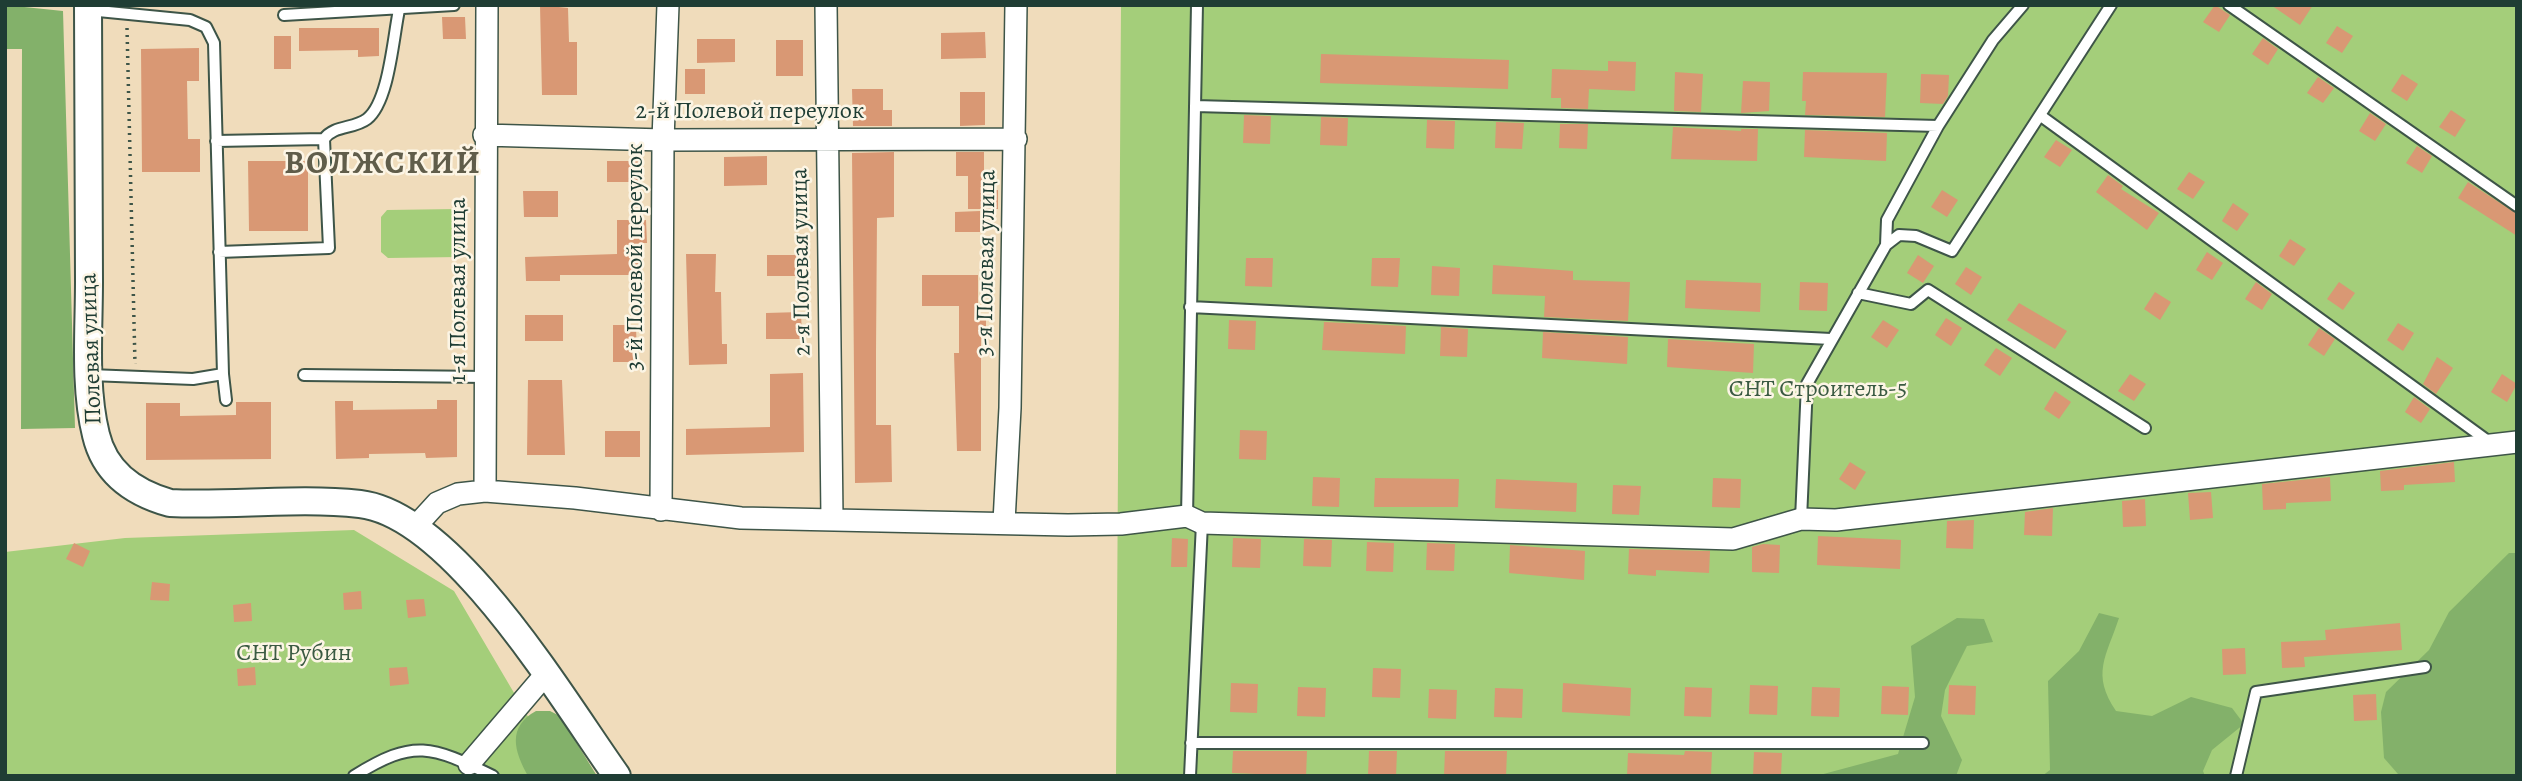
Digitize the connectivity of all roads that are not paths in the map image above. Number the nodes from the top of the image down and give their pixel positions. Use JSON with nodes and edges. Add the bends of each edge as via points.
{"nodes":[{"id":1,"x":454,"y":5,"type":"edge"},
{"id":2,"x":487,"y":5,"type":"edge"},
{"id":3,"x":668,"y":5,"type":"edge"},
{"id":4,"x":826,"y":5,"type":"edge"},
{"id":5,"x":1016,"y":5,"type":"edge"},
{"id":6,"x":1197,"y":5,"type":"edge"},
{"id":7,"x":2023,"y":5,"type":"edge"},
{"id":8,"x":2111,"y":5,"type":"edge"},
{"id":9,"x":2230,"y":5,"type":"edge"},
{"id":10,"x":88,"y":7,"type":"edge"},
{"id":11,"x":399,"y":10,"type":"junction"},
{"id":12,"x":284,"y":15,"type":"dead end"},
{"id":13,"x":1195,"y":106,"type":"junction"},
{"id":14,"x":2041,"y":116,"type":"junction"},
{"id":15,"x":1938,"y":126,"type":"junction"},
{"id":16,"x":484,"y":135,"type":"junction"},
{"id":17,"x":826,"y":137,"type":"junction"},
{"id":18,"x":324,"y":139,"type":"junction"},
{"id":19,"x":1016,"y":139,"type":"junction"},
{"id":20,"x":663,"y":140,"type":"junction"},
{"id":21,"x":216,"y":141,"type":"junction"},
{"id":22,"x":2517,"y":206,"type":"edge"},
{"id":23,"x":1886,"y":245,"type":"junction"},
{"id":24,"x":219,"y":252,"type":"junction"},
{"id":25,"x":1858,"y":292,"type":"junction"},
{"id":26,"x":1190,"y":307,"type":"junction"},
{"id":27,"x":1831,"y":339,"type":"junction"},
{"id":28,"x":223,"y":374,"type":"junction"},
{"id":29,"x":89,"y":375,"type":"junction"},
{"id":30,"x":304,"y":375,"type":"dead end"},
{"id":31,"x":487,"y":377,"type":"junction"},
{"id":32,"x":226,"y":400,"type":"dead end"},
{"id":33,"x":2144,"y":428,"type":"dead end"},
{"id":34,"x":2517,"y":442,"type":"edge"},
{"id":35,"x":2493,"y":445,"type":"junction"},
{"id":36,"x":485,"y":491,"type":"junction"},
{"id":37,"x":661,"y":510,"type":"junction"},
{"id":38,"x":832,"y":518,"type":"junction"},
{"id":39,"x":1801,"y":519,"type":"junction"},
{"id":40,"x":1194,"y":520,"type":"junction"},
{"id":41,"x":1004,"y":522,"type":"junction"},
{"id":42,"x":416,"y":526,"type":"junction"},
{"id":43,"x":2425,"y":667,"type":"dead end"},
{"id":44,"x":545,"y":675,"type":"junction"},
{"id":45,"x":1191,"y":743,"type":"junction"},
{"id":46,"x":1923,"y":743,"type":"dead end"},
{"id":47,"x":469,"y":764,"type":"junction"},
{"id":48,"x":354,"y":776,"type":"edge"},
{"id":49,"x":493,"y":776,"type":"edge"},
{"id":50,"x":617,"y":776,"type":"edge"},
{"id":51,"x":1190,"y":776,"type":"edge"},
{"id":52,"x":2236,"y":776,"type":"edge"}],
"edges":[{"from":1,"to":11,"type":"lane"},
{"from":2,"to":16,"type":"street","name":"1-я Полевая улица"},
{"from":3,"to":20,"type":"street","name":"3-й Полевой переулок"},
{"from":4,"to":17,"type":"street","name":"2-я Полевая улица"},
{"from":5,"to":19,"type":"street","name":"3-я Полевая улица"},
{"from":6,"to":13,"type":"lane"},
{"from":7,"to":15,"type":"lane","via":[[1993,40]]},
{"from":8,"to":14,"type":"lane"},
{"from":9,"to":22,"type":"lane"},
{"from":10,"to":21,"type":"lane","via":[[126,16],[190,20],[206,27],[214,43]]},
{"from":10,"to":29,"type":"street","name":"Полевая улица"},
{"from":11,"to":12,"type":"lane"},
{"from":11,"to":18,"type":"lane","via":[[380,103],[366,120],[329,132]]},
{"from":13,"to":15,"type":"lane"},
{"from":13,"to":26,"type":"lane"},
{"from":14,"to":23,"type":"lane","via":[[1952,251],[1916,236],[1899,235]]},
{"from":14,"to":35,"type":"lane"},
{"from":15,"to":23,"type":"lane","via":[[1887,220]]},
{"from":16,"to":20,"type":"street","name":"2-й Полевой переулок"},
{"from":16,"to":31,"type":"street","name":"1-я Полевая улица"},
{"from":17,"to":19,"type":"street","name":"2-й Полевой переулок"},
{"from":17,"to":20,"type":"street","name":"2-й Полевой переулок"},
{"from":17,"to":38,"type":"street","name":"2-я Полевая улица"},
{"from":18,"to":21,"type":"lane"},
{"from":18,"to":24,"type":"lane","via":[[329,248]]},
{"from":19,"to":41,"type":"street","name":"3-я Полевая улица"},
{"from":20,"to":37,"type":"street","name":"3-й Полевой переулок"},
{"from":21,"to":24,"type":"lane"},
{"from":23,"to":25,"type":"lane"},
{"from":24,"to":28,"type":"lane"},
{"from":25,"to":27,"type":"lane"},
{"from":25,"to":33,"type":"lane","via":[[1911,304],[1928,290]]},
{"from":26,"to":27,"type":"lane"},
{"from":26,"to":40,"type":"lane"},
{"from":27,"to":39,"type":"lane","via":[[1807,384]]},
{"from":28,"to":29,"type":"lane","via":[[193,379]]},
{"from":28,"to":32,"type":"lane"},
{"from":29,"to":42,"type":"street","name":"Полевая улица","via":[[96,436],[108,462],[125,485],[148,497],[209,505],[281,501],[363,504]]},
{"from":30,"to":31,"type":"lane"},
{"from":31,"to":36,"type":"street","name":"1-я Полевая улица"},
{"from":34,"to":35,"type":"street"},
{"from":35,"to":39,"type":"street","via":[[1836,520]]},
{"from":36,"to":37,"type":"street"},
{"from":36,"to":42,"type":"street","via":[[458,494],[437,503]]},
{"from":37,"to":38,"type":"street","via":[[741,518]]},
{"from":38,"to":41,"type":"street"},
{"from":39,"to":40,"type":"street","via":[[1733,539]]},
{"from":40,"to":41,"type":"street"},
{"from":40,"to":45,"type":"lane"},
{"from":42,"to":44,"type":"street","via":[[458,565]]},
{"from":43,"to":52,"type":"lane","via":[[2256,692]]},
{"from":44,"to":47,"type":"street"},
{"from":44,"to":50,"type":"street"},
{"from":45,"to":46,"type":"lane"},
{"from":45,"to":51,"type":"lane"},
{"from":47,"to":48,"type":"lane","via":[[429,748],[387,755]]},
{"from":47,"to":49,"type":"lane"}]}
